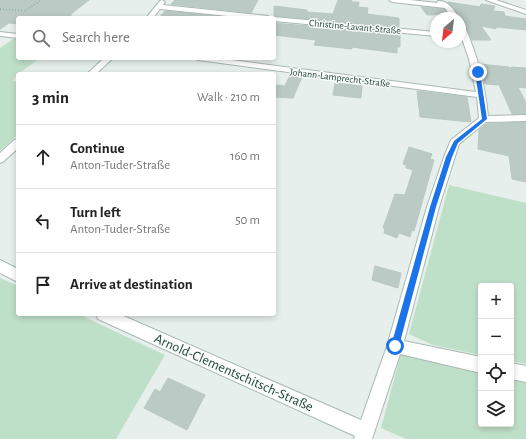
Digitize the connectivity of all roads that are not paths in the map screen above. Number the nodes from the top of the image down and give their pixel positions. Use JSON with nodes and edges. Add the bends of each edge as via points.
{"nodes":[{"id":1,"x":163,"y":0,"type":"edge"},
{"id":2,"x":392,"y":0,"type":"edge"},
{"id":3,"x":435,"y":0,"type":"edge"},
{"id":4,"x":489,"y":0,"type":"edge"},
{"id":5,"x":447,"y":6,"type":"junction"},
{"id":6,"x":158,"y":7,"type":"junction"},
{"id":7,"x":510,"y":8,"type":"junction"},
{"id":8,"x":452,"y":12,"type":"edge"},
{"id":9,"x":526,"y":12,"type":"edge"},
{"id":10,"x":151,"y":16,"type":"edge"},
{"id":11,"x":248,"y":16,"type":"edge"},
{"id":12,"x":526,"y":16,"type":"edge"},
{"id":13,"x":276,"y":19,"type":"edge"},
{"id":14,"x":430,"y":33,"type":"edge"},
{"id":15,"x":0,"y":34,"type":"edge"},
{"id":16,"x":16,"y":36,"type":"edge"},
{"id":17,"x":466,"y":44,"type":"edge"},
{"id":18,"x":107,"y":60,"type":"edge"},
{"id":19,"x":213,"y":60,"type":"edge"},
{"id":20,"x":93,"y":72,"type":"edge"},
{"id":21,"x":482,"y":95,"type":"junction"},
{"id":22,"x":526,"y":118,"type":"edge"},
{"id":23,"x":484,"y":119,"type":"junction"},
{"id":24,"x":16,"y":144,"type":"edge"},
{"id":25,"x":0,"y":160,"type":"edge"},
{"id":26,"x":0,"y":266,"type":"edge"},
{"id":27,"x":16,"y":275,"type":"edge"},
{"id":28,"x":107,"y":316,"type":"edge"},
{"id":29,"x":395,"y":346,"type":"junction"},
{"id":30,"x":478,"y":363,"type":"edge"},
{"id":31,"x":514,"y":372,"type":"edge"},
{"id":32,"x":526,"y":374,"type":"edge"},
{"id":33,"x":364,"y":435,"type":"edge"}],
"edges":[{"from":1,"to":6,"type":"street"},
{"from":2,"to":5,"type":"street"},
{"from":3,"to":5,"type":"street"},
{"from":4,"to":7,"type":"street"},
{"from":5,"to":8,"type":"street"},
{"from":6,"to":10,"type":"street"},
{"from":6,"to":11,"type":"street"},
{"from":7,"to":9,"type":"street"},
{"from":7,"to":12,"type":"street"},
{"from":13,"to":14,"type":"street","name":"Christine-Lavant-Straße"},
{"from":15,"to":16,"type":"street"},
{"from":17,"to":21,"type":"street","via":[[478,72]]},
{"from":18,"to":20,"type":"street"},
{"from":19,"to":21,"type":"street","name":"Johann-Lamprecht-Straße"},
{"from":21,"to":23,"type":"street"},
{"from":22,"to":23,"type":"street"},
{"from":23,"to":29,"type":"street","via":[[456,142],[449,157]]},
{"from":24,"to":25,"type":"street"},
{"from":26,"to":27,"type":"street"},
{"from":28,"to":33,"type":"street","name":"Arnold-Clementschitsch-Straße"},
{"from":29,"to":30,"type":"street"},
{"from":29,"to":33,"type":"street"},
{"from":31,"to":32,"type":"street"}]}
